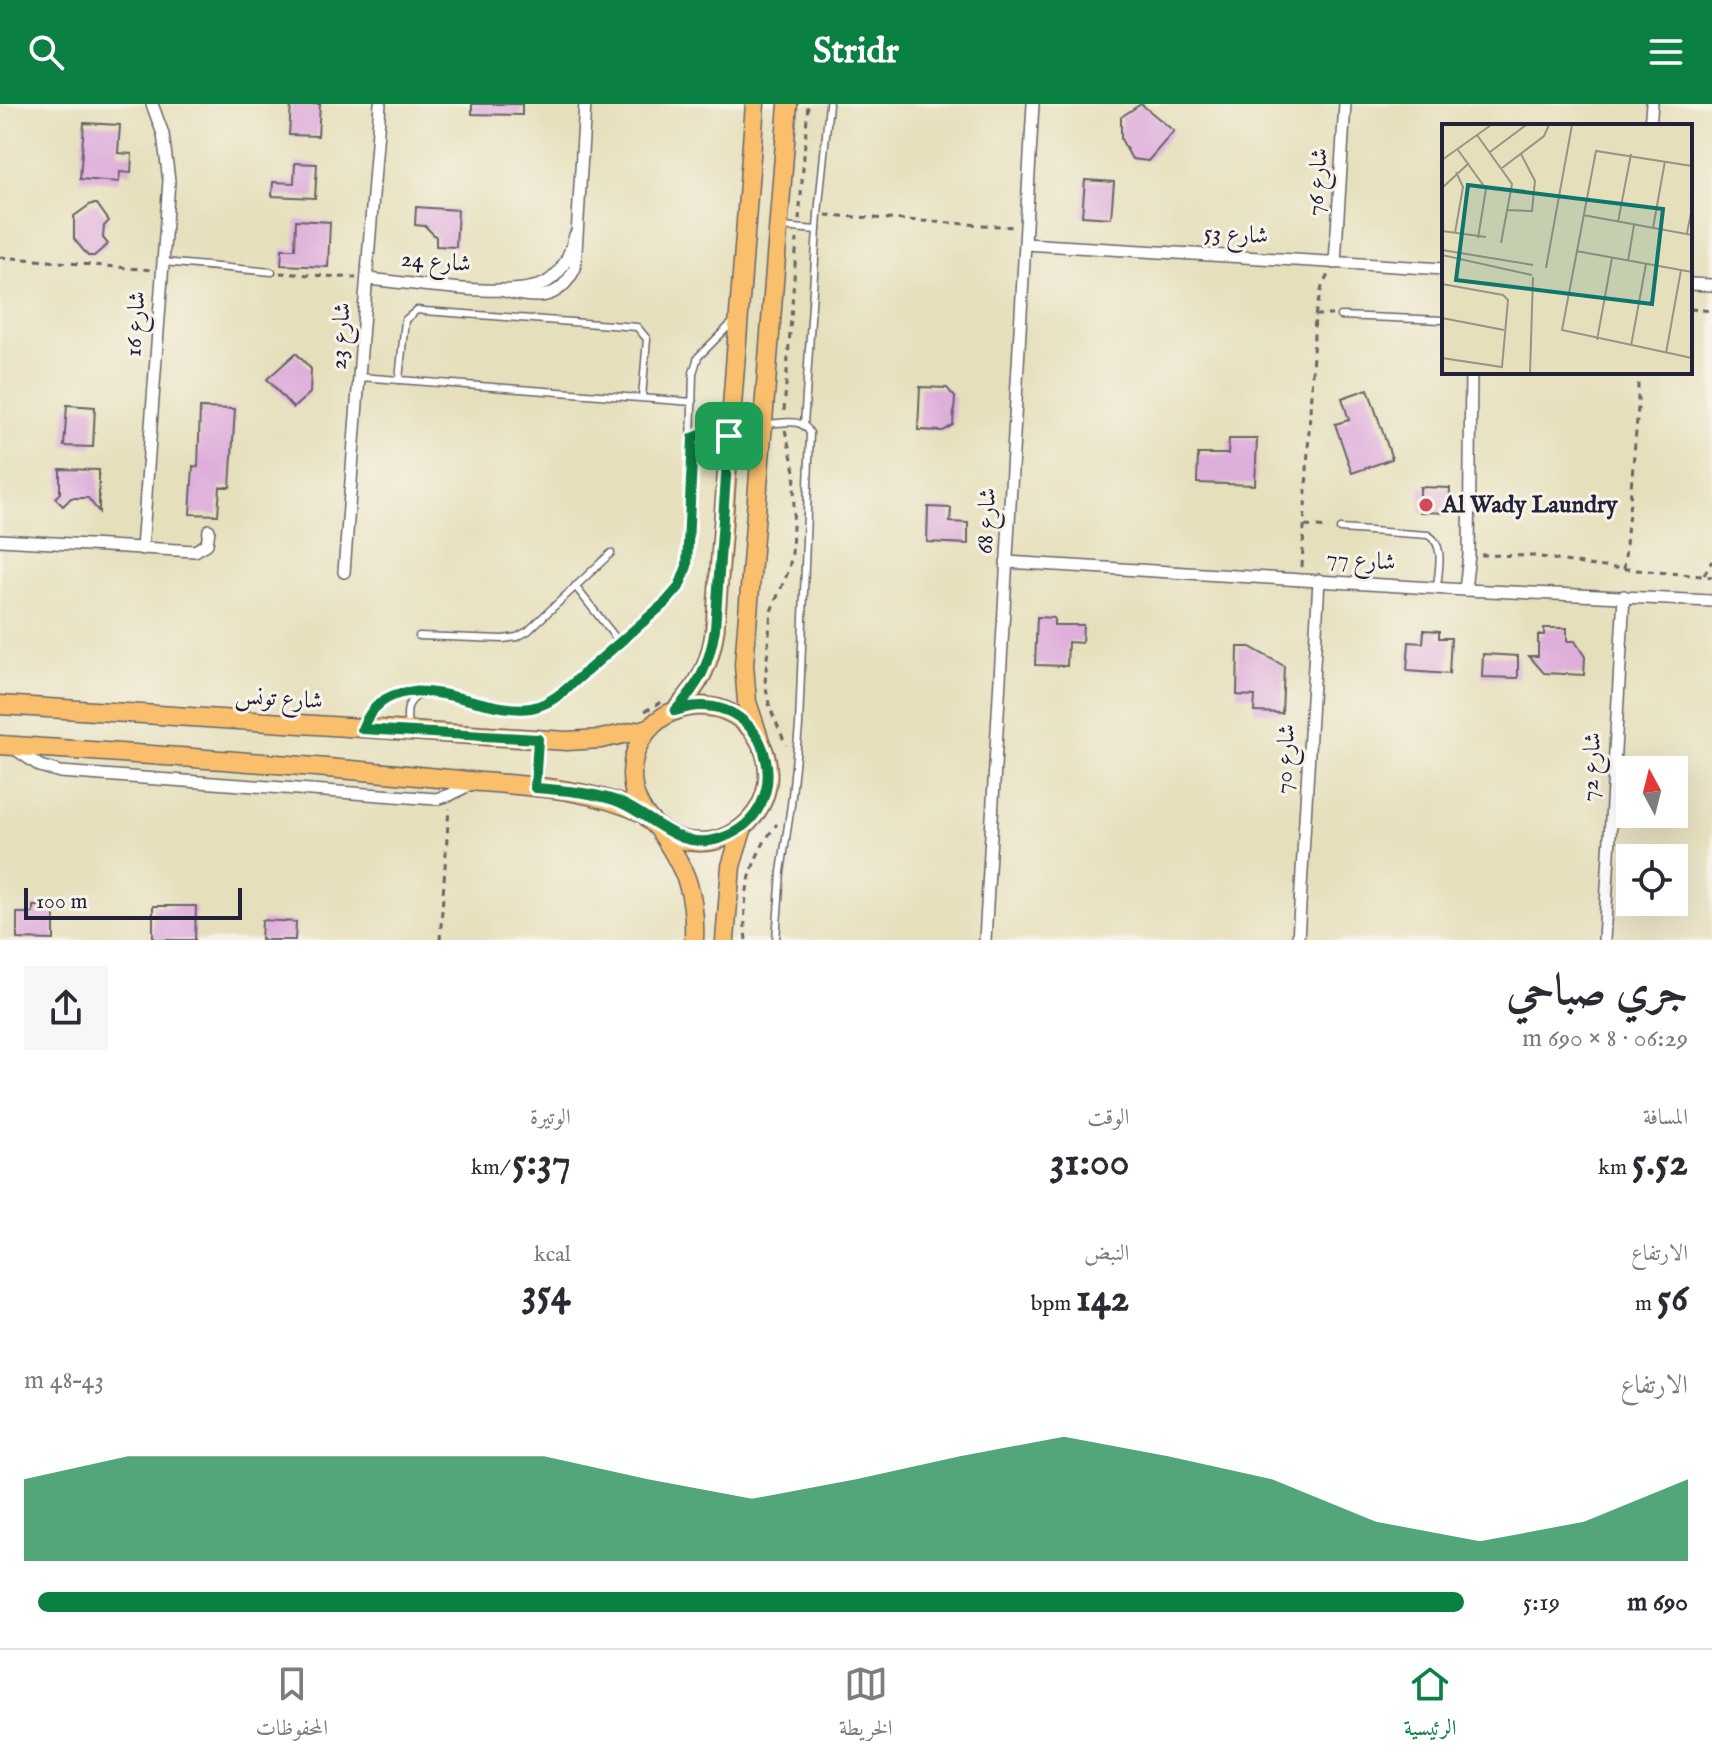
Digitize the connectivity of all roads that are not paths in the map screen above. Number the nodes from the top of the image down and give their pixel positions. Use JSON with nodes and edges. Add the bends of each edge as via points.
{"nodes":[{"id":1,"x":152,"y":104,"type":"edge"},
{"id":2,"x":380,"y":104,"type":"edge"},
{"id":3,"x":585,"y":104,"type":"edge"},
{"id":4,"x":755,"y":104,"type":"edge"},
{"id":5,"x":788,"y":104,"type":"edge"},
{"id":6,"x":829,"y":104,"type":"edge"},
{"id":7,"x":1033,"y":104,"type":"edge"},
{"id":8,"x":1345,"y":104,"type":"edge"},
{"id":9,"x":1652,"y":104,"type":"edge"},
{"id":10,"x":1650,"y":124,"type":"edge"},
{"id":11,"x":779,"y":227,"type":"junction"},
{"id":12,"x":817,"y":230,"type":"junction"},
{"id":13,"x":1025,"y":244,"type":"junction"},
{"id":14,"x":1335,"y":263,"type":"junction"},
{"id":15,"x":163,"y":267,"type":"junction"},
{"id":16,"x":1442,"y":269,"type":"edge"},
{"id":17,"x":272,"y":272,"type":"road end"},
{"id":18,"x":367,"y":279,"type":"junction"},
{"id":19,"x":1692,"y":284,"type":"edge"},
{"id":20,"x":1712,"y":285,"type":"edge"},
{"id":21,"x":738,"y":314,"type":"junction"},
{"id":22,"x":1340,"y":316,"type":"road end"},
{"id":23,"x":1442,"y":320,"type":"edge"},
{"id":24,"x":1471,"y":374,"type":"edge"},
{"id":25,"x":360,"y":377,"type":"junction"},
{"id":26,"x":399,"y":380,"type":"junction"},
{"id":27,"x":642,"y":397,"type":"junction"},
{"id":28,"x":693,"y":402,"type":"junction"},
{"id":29,"x":773,"y":424,"type":"junction"},
{"id":30,"x":804,"y":425,"type":"junction"},
{"id":31,"x":729,"y":436,"type":"junction"},
{"id":32,"x":693,"y":438,"type":"junction"},
{"id":33,"x":1340,"y":529,"type":"road end"},
{"id":34,"x":209,"y":530,"type":"dead end"},
{"id":35,"x":0,"y":540,"type":"edge"},
{"id":36,"x":142,"y":549,"type":"junction"},
{"id":37,"x":611,"y":553,"type":"dead end"},
{"id":38,"x":1006,"y":562,"type":"junction"},
{"id":39,"x":344,"y":572,"type":"dead end"},
{"id":40,"x":1319,"y":580,"type":"junction"},
{"id":41,"x":575,"y":586,"type":"junction"},
{"id":42,"x":1437,"y":588,"type":"junction"},
{"id":43,"x":1465,"y":590,"type":"junction"},
{"id":44,"x":1624,"y":596,"type":"junction"},
{"id":45,"x":1712,"y":601,"type":"edge"},
{"id":46,"x":419,"y":636,"type":"dead end"},
{"id":47,"x":619,"y":642,"type":"junction"},
{"id":48,"x":425,"y":691,"type":"junction"},
{"id":49,"x":0,"y":705,"type":"edge"},
{"id":50,"x":670,"y":705,"type":"junction"},
{"id":51,"x":643,"y":723,"type":"junction"},
{"id":52,"x":362,"y":729,"type":"junction"},
{"id":53,"x":408,"y":732,"type":"junction"},
{"id":54,"x":759,"y":738,"type":"junction"},
{"id":55,"x":6,"y":746,"type":"edge"},
{"id":56,"x":474,"y":782,"type":"junction"},
{"id":57,"x":651,"y":820,"type":"junction"},
{"id":58,"x":743,"y":827,"type":"junction"},
{"id":59,"x":694,"y":940,"type":"edge"},
{"id":60,"x":725,"y":940,"type":"edge"},
{"id":61,"x":776,"y":940,"type":"edge"},
{"id":62,"x":985,"y":940,"type":"edge"},
{"id":63,"x":1298,"y":940,"type":"edge"},
{"id":64,"x":1604,"y":940,"type":"edge"}],
"edges":[{"from":1,"to":15,"type":"street","name":"شارع 16","via":[[168,166]]},
{"from":2,"to":18,"type":"street","name":"شارع 23"},
{"from":3,"to":18,"type":"street","name":"شارع 24","via":[[577,226],[567,258],[550,279],[500,290]]},
{"from":4,"to":21,"type":"main road"},
{"from":5,"to":11,"type":"main road"},
{"from":6,"to":12,"type":"lane"},
{"from":7,"to":13,"type":"street","name":"شارع 68"},
{"from":8,"to":14,"type":"street","name":"شارع 76"},
{"from":9,"to":10,"type":"street"},
{"from":11,"to":12,"type":"lane"},
{"from":11,"to":29,"type":"main road"},
{"from":12,"to":30,"type":"lane"},
{"from":13,"to":14,"type":"street","name":"شارع 53"},
{"from":13,"to":38,"type":"street","name":"شارع 68"},
{"from":14,"to":16,"type":"street","name":"شارع 53"},
{"from":15,"to":17,"type":"lane"},
{"from":15,"to":36,"type":"street","name":"شارع 16"},
{"from":18,"to":25,"type":"street","name":"شارع 23"},
{"from":19,"to":20,"type":"street"},
{"from":21,"to":28,"type":"lane","via":[[698,357]]},
{"from":21,"to":31,"type":"main road"},
{"from":22,"to":23,"type":"lane"},
{"from":24,"to":43,"type":"street"},
{"from":25,"to":26,"type":"lane"},
{"from":25,"to":39,"type":"street","name":"شارع 23"},
{"from":26,"to":27,"type":"lane"},
{"from":26,"to":27,"type":"lane","via":[[405,320],[417,310],[637,327],[647,339]]},
{"from":27,"to":28,"type":"lane"},
{"from":28,"to":32,"type":"lane"},
{"from":29,"to":30,"type":"lane"},
{"from":29,"to":54,"type":"main road","via":[[744,665],[747,702]]},
{"from":30,"to":61,"type":"lane","via":[[810,433],[795,767]]},
{"from":31,"to":32,"type":"lane","via":[[708,432]]},
{"from":31,"to":50,"type":"main road","via":[[711,653],[703,677]]},
{"from":32,"to":47,"type":"lane","via":[[684,576],[666,602]]},
{"from":33,"to":42,"type":"lane","via":[[1433,538],[1440,548]]},
{"from":34,"to":36,"type":"street","via":[[207,544],[195,551]]},
{"from":35,"to":36,"type":"street"},
{"from":37,"to":41,"type":"lane"},
{"from":38,"to":40,"type":"street","name":"شارع 77"},
{"from":38,"to":62,"type":"street","name":"شارع 68"},
{"from":40,"to":42,"type":"street","name":"شارع 77"},
{"from":40,"to":63,"type":"street","name":"شارع 70"},
{"from":41,"to":46,"type":"lane","via":[[517,637]]},
{"from":41,"to":47,"type":"lane"},
{"from":42,"to":43,"type":"street","name":"شارع 77"},
{"from":43,"to":44,"type":"street","name":"شارع 77"},
{"from":44,"to":45,"type":"street","name":"شارع 77"},
{"from":44,"to":64,"type":"street","name":"شارع 72"},
{"from":47,"to":48,"type":"lane","via":[[551,701],[530,708]]},
{"from":48,"to":52,"type":"lane","via":[[393,696],[373,711]]},
{"from":48,"to":53,"type":"lane","via":[[409,704]]},
{"from":49,"to":52,"type":"main road","name":"شارع تونس"},
{"from":50,"to":51,"type":"main road"},
{"from":50,"to":54,"type":"main road","via":[[722,709]]},
{"from":51,"to":53,"type":"main road","name":"شارع تونس","via":[[601,739]]},
{"from":51,"to":57,"type":"main road","via":[[633,770],[636,798]]},
{"from":52,"to":53,"type":"main road","name":"شارع تونس"},
{"from":54,"to":58,"type":"main road","via":[[769,776],[757,812]]},
{"from":55,"to":56,"type":"main road"},
{"from":55,"to":56,"type":"street","via":[[60,772],[428,798],[450,795]]},
{"from":56,"to":57,"type":"main road","via":[[598,796]]},
{"from":57,"to":58,"type":"main road","via":[[678,838],[700,842]]},
{"from":57,"to":59,"type":"main road","via":[[690,883]]},
{"from":58,"to":60,"type":"main road","via":[[731,866]]}]}
